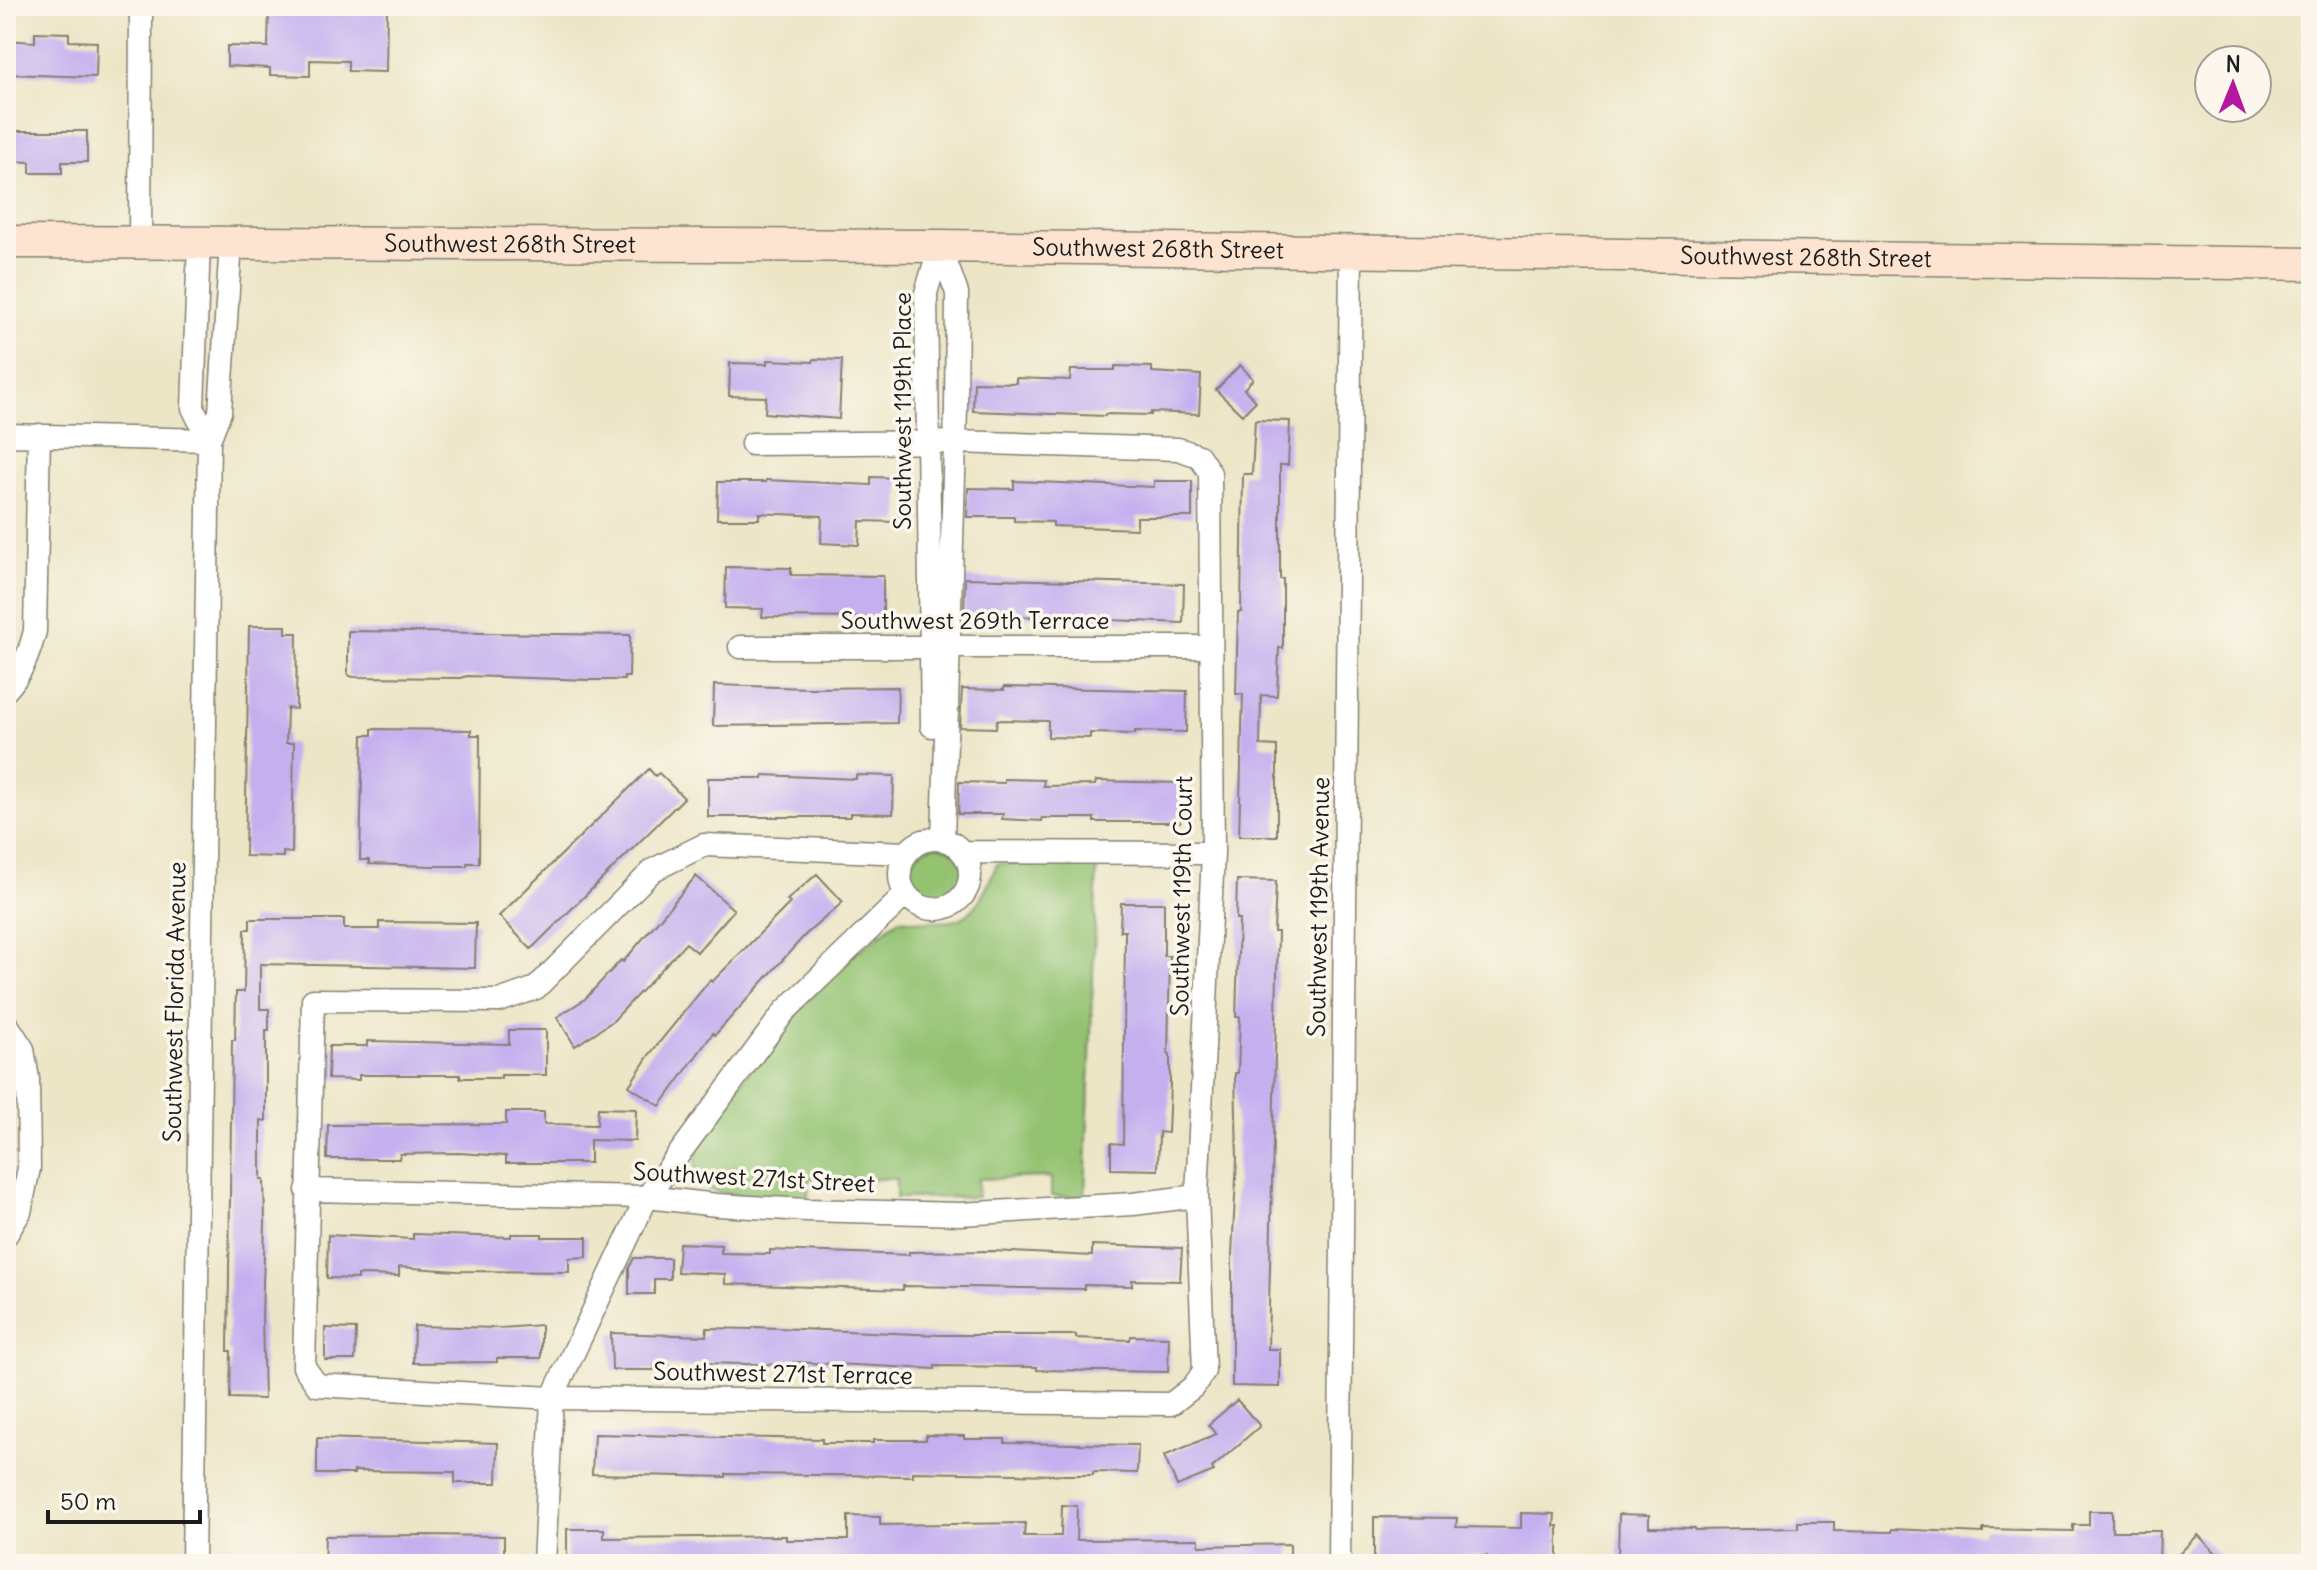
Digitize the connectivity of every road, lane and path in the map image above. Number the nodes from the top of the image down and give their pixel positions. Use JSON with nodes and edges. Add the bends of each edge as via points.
{"nodes":[{"id":1,"x":141,"y":6,"type":"edge"},
{"id":2,"x":6,"y":242,"type":"edge"},
{"id":3,"x":215,"y":243,"type":"junction"},
{"id":4,"x":140,"y":244,"type":"junction"},
{"id":5,"x":940,"y":246,"type":"junction"},
{"id":6,"x":1351,"y":251,"type":"junction"},
{"id":7,"x":2311,"y":264,"type":"edge"},
{"id":8,"x":6,"y":435,"type":"edge"},
{"id":9,"x":39,"y":435,"type":"junction"},
{"id":10,"x":209,"y":440,"type":"junction"},
{"id":11,"x":927,"y":442,"type":"junction"},
{"id":12,"x":955,"y":442,"type":"junction"},
{"id":13,"x":752,"y":444,"type":"dead end"},
{"id":14,"x":740,"y":647,"type":"dead end"},
{"id":15,"x":938,"y":647,"type":"junction"},
{"id":16,"x":1210,"y":647,"type":"junction"},
{"id":17,"x":6,"y":690,"type":"edge"},
{"id":18,"x":937,"y":839,"type":"junction"},
{"id":19,"x":963,"y":852,"type":"junction"},
{"id":20,"x":907,"y":853,"type":"junction"},
{"id":21,"x":1213,"y":853,"type":"junction"},
{"id":22,"x":906,"y":894,"type":"junction"},
{"id":23,"x":6,"y":1023,"type":"edge"},
{"id":24,"x":307,"y":1190,"type":"junction"},
{"id":25,"x":1197,"y":1196,"type":"junction"},
{"id":26,"x":647,"y":1197,"type":"junction"},
{"id":27,"x":6,"y":1235,"type":"edge"},
{"id":28,"x":1203,"y":1341,"type":"joint"},
{"id":29,"x":552,"y":1398,"type":"junction"},
{"id":30,"x":193,"y":1564,"type":"edge"},
{"id":31,"x":544,"y":1564,"type":"edge"},
{"id":32,"x":1339,"y":1564,"type":"edge"}],
"edges":[{"from":1,"to":4,"type":"street"},
{"from":2,"to":4,"type":"main road","name":"Southwest 268th Street"},
{"from":3,"to":4,"type":"main road","name":"Southwest 268th Street"},
{"from":3,"to":5,"type":"main road","name":"Southwest 268th Street"},
{"from":3,"to":10,"type":"street","name":"Southwest Florida Avenue","via":[[220,412]]},
{"from":3,"to":10,"type":"street","name":"Southwest Florida Avenue","via":[[193,408]]},
{"from":5,"to":6,"type":"main road","name":"Southwest 268th Street"},
{"from":5,"to":11,"type":"street","name":"Southwest 119th Place","via":[[926,293]]},
{"from":5,"to":12,"type":"street","name":"Southwest 119th Place","via":[[957,293]]},
{"from":6,"to":7,"type":"main road","name":"Southwest 268th Street"},
{"from":6,"to":32,"type":"street","name":"Southwest 119th Avenue"},
{"from":8,"to":9,"type":"street"},
{"from":9,"to":10,"type":"street"},
{"from":9,"to":17,"type":"street","via":[[35,631],[21,673]]},
{"from":10,"to":30,"type":"street","name":"Southwest Florida Avenue"},
{"from":11,"to":12,"type":"street"},
{"from":11,"to":13,"type":"street"},
{"from":11,"to":15,"type":"street","name":"Southwest 119th Place"},
{"from":12,"to":15,"type":"street","name":"Southwest 119th Place"},
{"from":12,"to":16,"type":"street","name":"Southwest 119th Court","via":[[1178,449],[1199,456],[1210,473]]},
{"from":14,"to":15,"type":"street","name":"Southwest 269th Terrace"},
{"from":15,"to":16,"type":"street","name":"Southwest 269th Terrace"},
{"from":15,"to":18,"type":"street","name":"Southwest 119th Place"},
{"from":16,"to":21,"type":"street","name":"Southwest 119th Court"},
{"from":18,"to":19,"type":"street"},
{"from":18,"to":20,"type":"street","via":[[922,841]]},
{"from":19,"to":21,"type":"street"},
{"from":19,"to":22,"type":"street","via":[[969,862],[969,885],[956,903],[924,908]]},
{"from":20,"to":22,"type":"street","via":[[899,873]]},
{"from":20,"to":24,"type":"street","via":[[704,845],[653,870],[536,988],[499,1001],[313,1000]]},
{"from":21,"to":25,"type":"street","name":"Southwest 119th Court"},
{"from":22,"to":26,"type":"street","via":[[785,1011]]},
{"from":23,"to":27,"type":"street","via":[[23,1049],[28,1079],[29,1168],[20,1212]]},
{"from":24,"to":26,"type":"street","name":"Southwest 271st Street"},
{"from":24,"to":29,"type":"street","name":"Southwest 271st Terrace","via":[[304,1367],[317,1385]]},
{"from":25,"to":26,"type":"street","name":"Southwest 271st Street","via":[[960,1214],[717,1205]]},
{"from":25,"to":28,"type":"street","name":"Southwest 119th Court"},
{"from":26,"to":29,"type":"street"},
{"from":28,"to":29,"type":"street","name":"Southwest 271st Terrace","via":[[1204,1371],[1171,1404]]},
{"from":29,"to":31,"type":"street"}]}
